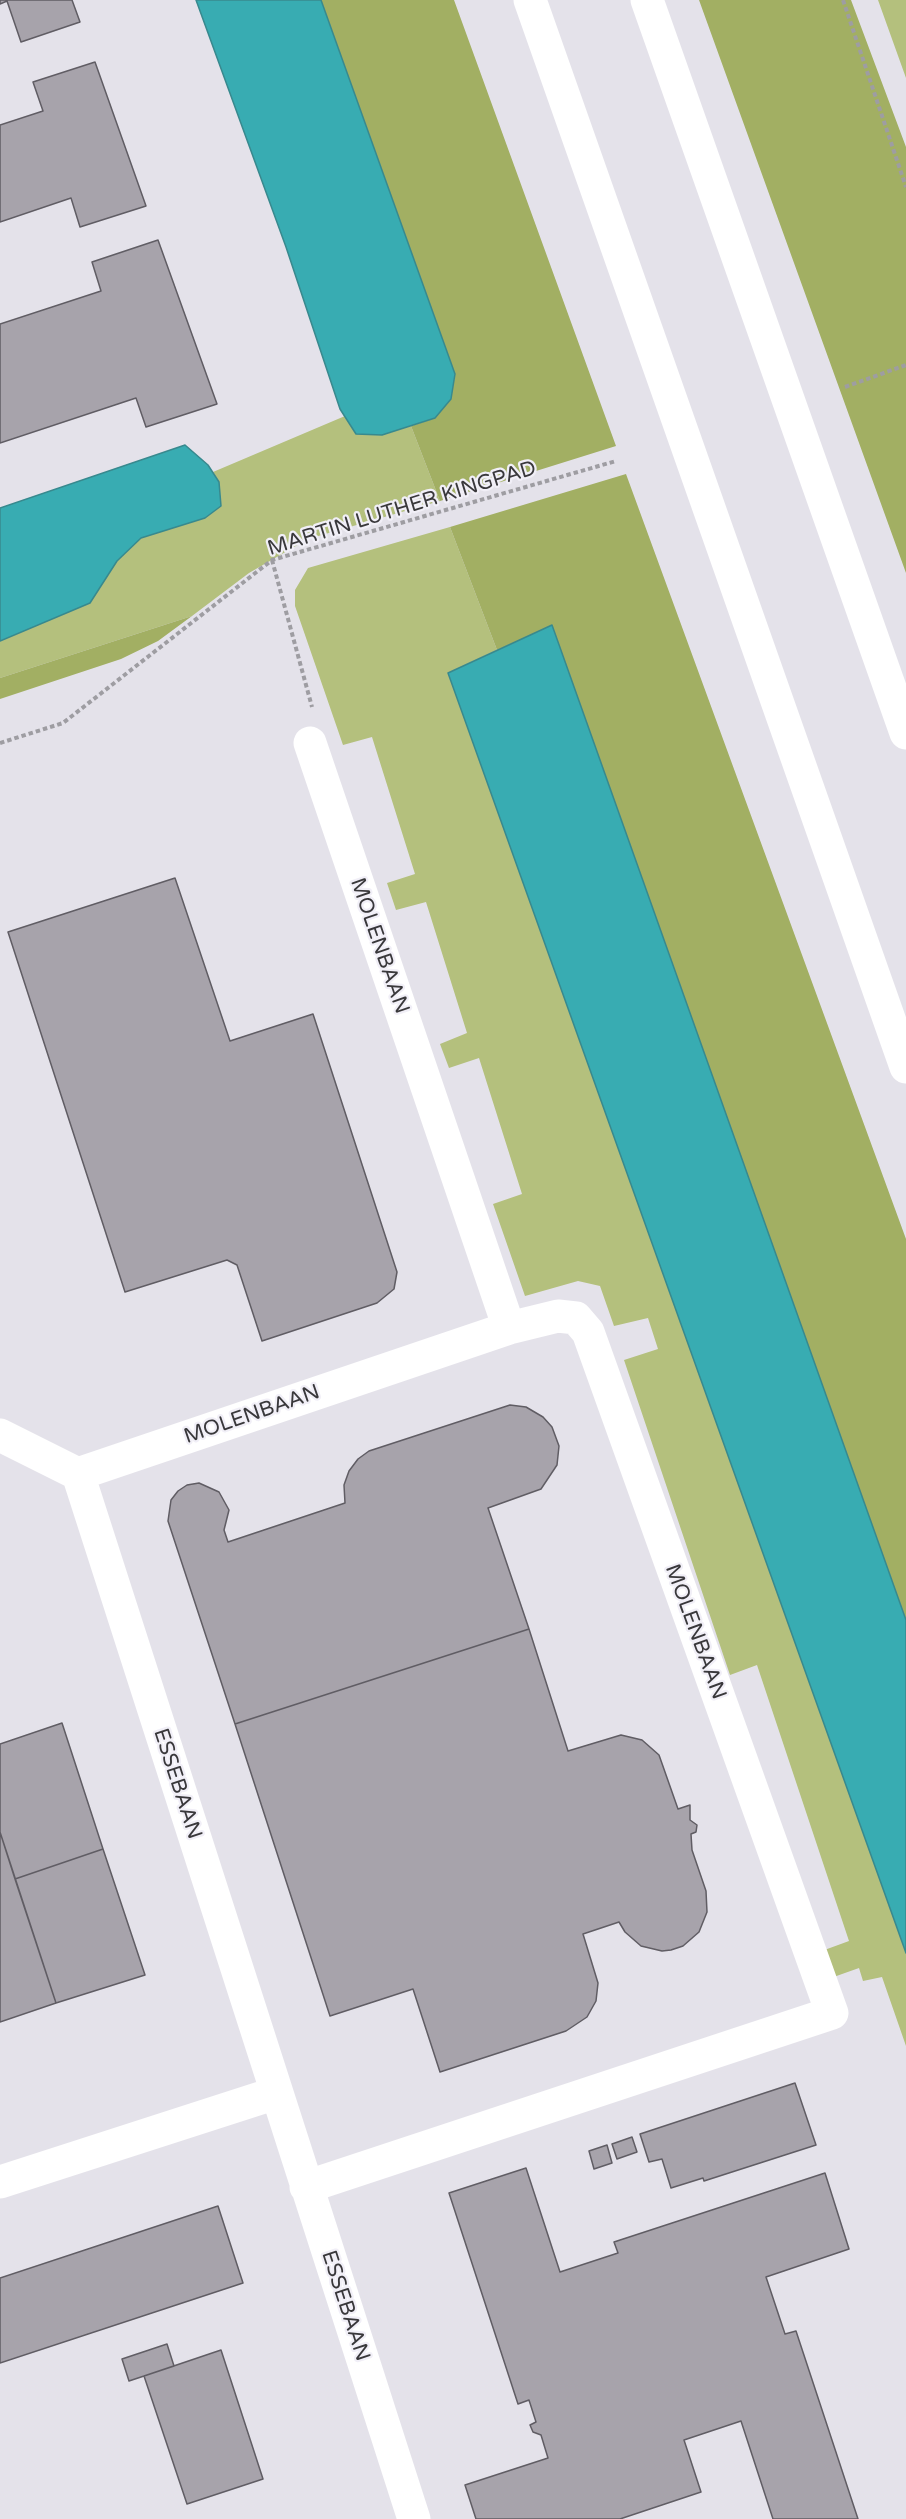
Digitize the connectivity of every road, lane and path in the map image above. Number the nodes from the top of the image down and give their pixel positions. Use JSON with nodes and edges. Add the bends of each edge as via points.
{"nodes":[{"id":1,"x":530,"y":0,"type":"edge"},
{"id":2,"x":647,"y":0,"type":"edge"},
{"id":3,"x":843,"y":0,"type":"edge"},
{"id":4,"x":906,"y":187,"type":"edge"},
{"id":5,"x":906,"y":365,"type":"edge"},
{"id":6,"x":845,"y":387,"type":"dead end"},
{"id":7,"x":615,"y":461,"type":"dead end"},
{"id":8,"x":272,"y":560,"type":"junction"},
{"id":9,"x":906,"y":733,"type":"edge"},
{"id":10,"x":0,"y":743,"type":"edge"},
{"id":11,"x":310,"y":743,"type":"joint"},
{"id":12,"x":906,"y":1067,"type":"edge"},
{"id":13,"x":509,"y":1328,"type":"junction"},
{"id":14,"x":0,"y":1435,"type":"edge"},
{"id":15,"x":78,"y":1474,"type":"junction"},
{"id":16,"x":276,"y":2093,"type":"junction"},
{"id":17,"x":0,"y":2182,"type":"edge"},
{"id":18,"x":306,"y":2187,"type":"junction"},
{"id":19,"x":414,"y":2519,"type":"edge"}],
"edges":[{"from":1,"to":12,"type":"main road"},
{"from":2,"to":9,"type":"main road"},
{"from":3,"to":4,"type":"path"},
{"from":5,"to":6,"type":"path"},
{"from":7,"to":8,"type":"path","name":"MARTIN LUTHER KINGPAD"},
{"from":8,"to":10,"type":"path","name":"MARTIN LUTHER KINGPAD","via":[[63,723]]},
{"from":8,"to":11,"type":"path","via":[[314,713]]},
{"from":11,"to":13,"type":"main road","name":"MOLENBAAN"},
{"from":13,"to":15,"type":"main road","name":"MOLENBAAN"},
{"from":13,"to":18,"type":"main road","name":"MOLENBAAN","via":[[558,1316],[576,1318],[588,1332],[832,2013]]},
{"from":14,"to":15,"type":"main road"},
{"from":15,"to":16,"type":"main road","name":"ESSEBAAN"},
{"from":16,"to":17,"type":"main road"},
{"from":16,"to":18,"type":"main road","name":"ESSEBAAN"},
{"from":18,"to":19,"type":"main road","name":"ESSEBAAN"}]}
